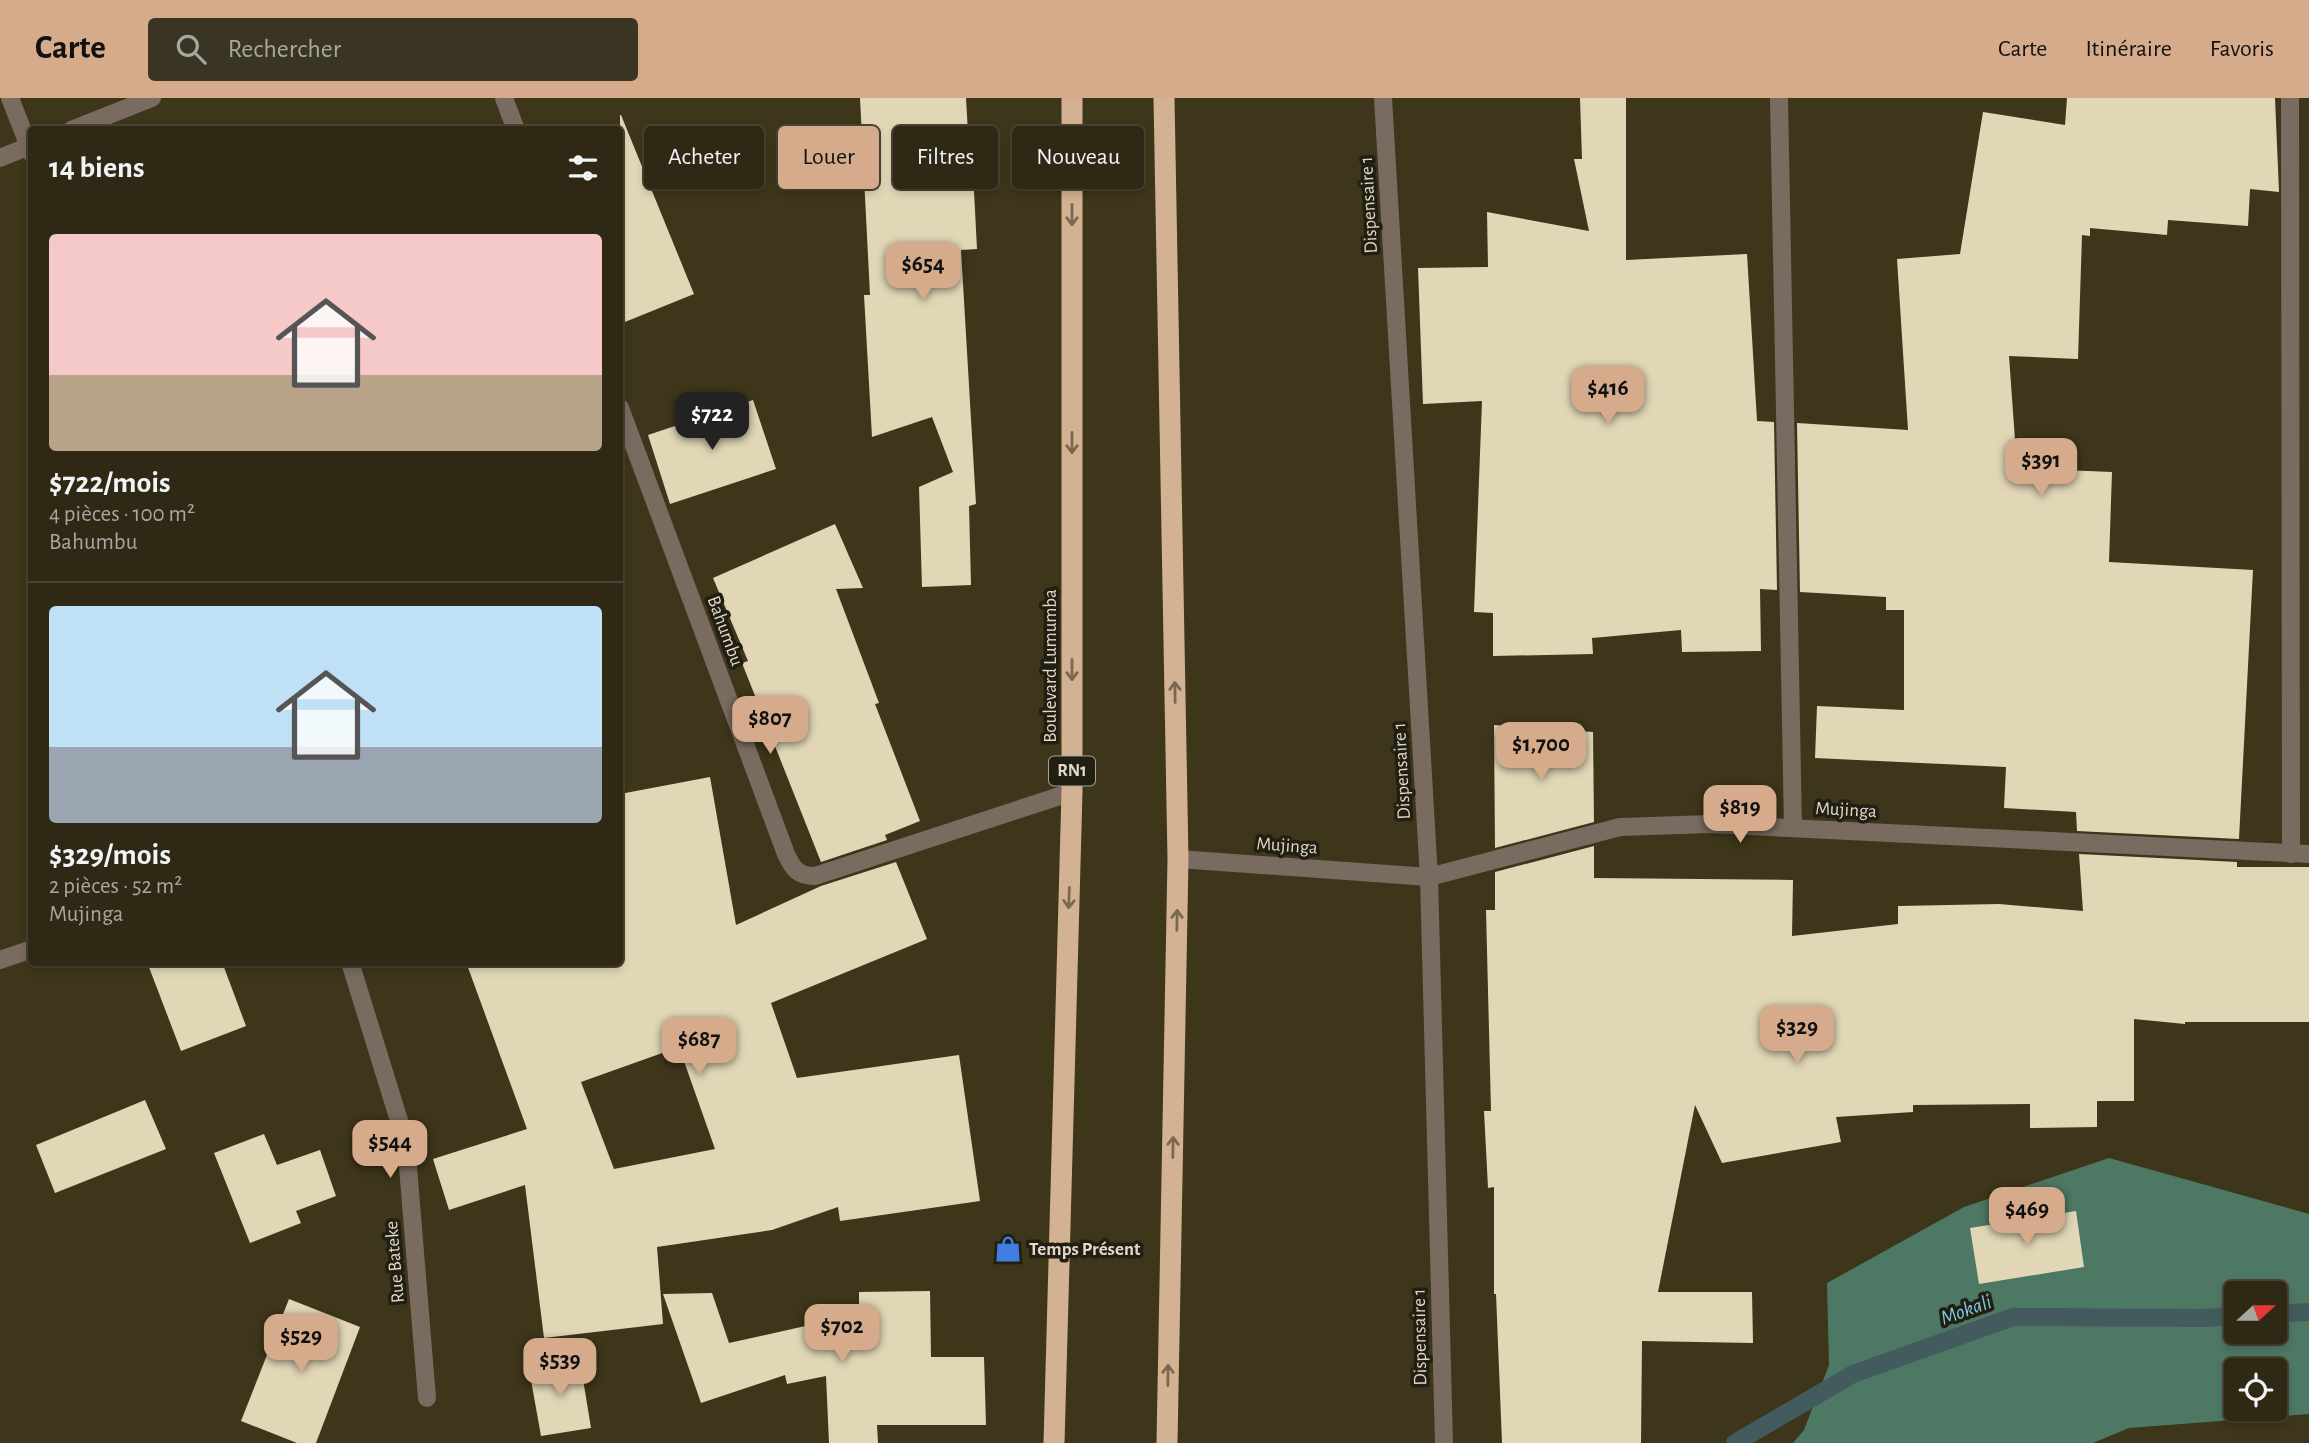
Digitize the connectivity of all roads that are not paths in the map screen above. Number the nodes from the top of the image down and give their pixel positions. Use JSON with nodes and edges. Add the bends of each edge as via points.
{"nodes":[{"id":1,"x":10,"y":98,"type":"edge"},
{"id":2,"x":152,"y":98,"type":"edge"},
{"id":3,"x":504,"y":98,"type":"edge"},
{"id":4,"x":1072,"y":98,"type":"edge"},
{"id":5,"x":1164,"y":98,"type":"edge"},
{"id":6,"x":1383,"y":98,"type":"edge"},
{"id":7,"x":1779,"y":98,"type":"edge"},
{"id":8,"x":2290,"y":98,"type":"edge"},
{"id":9,"x":81,"y":126,"type":"edge"},
{"id":10,"x":514,"y":126,"type":"edge"},
{"id":11,"x":28,"y":143,"type":"edge"},
{"id":12,"x":28,"y":149,"type":"edge"},
{"id":13,"x":0,"y":158,"type":"edge"},
{"id":14,"x":623,"y":416,"type":"edge"},
{"id":15,"x":1072,"y":792,"type":"junction"},
{"id":16,"x":1793,"y":828,"type":"junction"},
{"id":17,"x":2300,"y":854,"type":"edge"},
{"id":18,"x":1178,"y":859,"type":"junction"},
{"id":19,"x":1429,"y":877,"type":"junction"},
{"id":20,"x":28,"y":950,"type":"edge"},
{"id":21,"x":0,"y":960,"type":"edge"},
{"id":22,"x":351,"y":966,"type":"edge"},
{"id":23,"x":427,"y":1398,"type":"dead end"},
{"id":24,"x":1054,"y":1443,"type":"edge"},
{"id":25,"x":1167,"y":1443,"type":"edge"},
{"id":26,"x":1444,"y":1443,"type":"edge"}],
"edges":[{"from":1,"to":11,"type":"street"},
{"from":2,"to":9,"type":"street"},
{"from":3,"to":10,"type":"street"},
{"from":4,"to":15,"type":"highway","name":"Boulevard Lumumba","number":"RN1","one_way":true},
{"from":18,"to":5,"type":"highway","one_way":true},
{"from":6,"to":19,"type":"street","name":"Dispensaire 1"},
{"from":7,"to":16,"type":"street"},
{"from":8,"to":17,"type":"street"},
{"from":12,"to":13,"type":"street"},
{"from":14,"to":15,"type":"street","name":"Bahumbu","via":[[786,854],[797,873],[815,876]]},
{"from":15,"to":24,"type":"highway","name":"Boulevard Lumumba","number":"RN1","one_way":true},
{"from":16,"to":17,"type":"street","name":"Mujinga"},
{"from":16,"to":19,"type":"street","name":"Mujinga","via":[[1710,824],[1620,827]]},
{"from":18,"to":19,"type":"street","name":"Mujinga"},
{"from":25,"to":18,"type":"highway","one_way":true},
{"from":19,"to":26,"type":"street","name":"Dispensaire 1"},
{"from":20,"to":21,"type":"street"},
{"from":22,"to":23,"type":"street","name":"Rue Bateke","via":[[406,1143]]}]}
